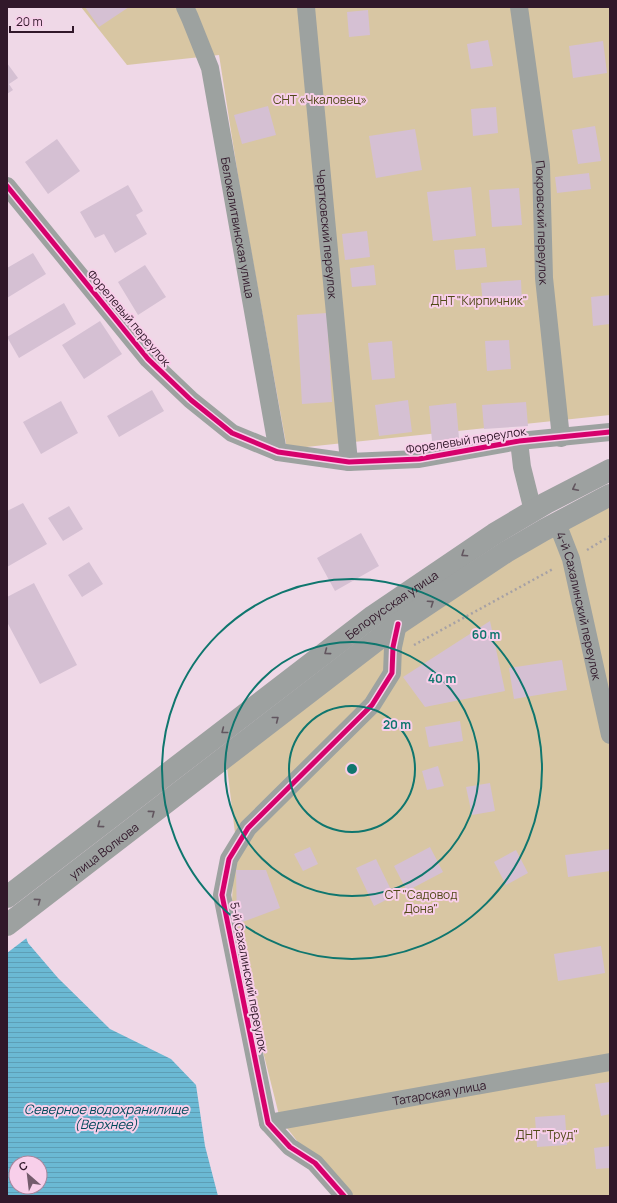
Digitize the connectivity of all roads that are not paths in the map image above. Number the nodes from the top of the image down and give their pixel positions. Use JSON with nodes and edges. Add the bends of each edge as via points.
{"nodes":[{"id":1,"x":184,"y":7,"type":"edge"},
{"id":2,"x":306,"y":7,"type":"edge"},
{"id":3,"x":519,"y":7,"type":"edge"},
{"id":4,"x":7,"y":186,"type":"edge"},
{"id":5,"x":610,"y":432,"type":"edge"},
{"id":6,"x":561,"y":438,"type":"junction"},
{"id":7,"x":519,"y":441,"type":"junction"},
{"id":8,"x":278,"y":452,"type":"junction"},
{"id":9,"x":349,"y":462,"type":"junction"},
{"id":10,"x":610,"y":470,"type":"edge"},
{"id":11,"x":610,"y":495,"type":"edge"},
{"id":12,"x":533,"y":511,"type":"junction"},
{"id":13,"x":557,"y":523,"type":"junction"},
{"id":14,"x":398,"y":624,"type":"junction"},
{"id":15,"x":610,"y":735,"type":"edge"},
{"id":16,"x":187,"y":759,"type":"joint"},
{"id":17,"x":200,"y":776,"type":"joint"},
{"id":18,"x":7,"y":897,"type":"edge"},
{"id":19,"x":7,"y":925,"type":"edge"},
{"id":20,"x":610,"y":1062,"type":"edge"},
{"id":21,"x":268,"y":1123,"type":"junction"},
{"id":22,"x":344,"y":1196,"type":"edge"}],
"edges":[{"from":1,"to":8,"type":"street","name":"Белокалитвинская улица","via":[[210,68]]},
{"from":2,"to":9,"type":"street","name":"Чертковский переулок"},
{"from":3,"to":6,"type":"street","name":"Покровский переулок","via":[[542,165],[544,278]]},
{"from":4,"to":8,"type":"street","name":"Форелевый переулок","via":[[148,359],[232,433]]},
{"from":5,"to":6,"type":"street","name":"Форелевый переулок"},
{"from":6,"to":7,"type":"street","name":"Форелевый переулок"},
{"from":7,"to":9,"type":"street","name":"Форелевый переулок","via":[[419,459]]},
{"from":7,"to":12,"type":"street","via":[[522,467]]},
{"from":8,"to":9,"type":"street","name":"Форелевый переулок"},
{"from":10,"to":12,"type":"main road","name":"Белорусская улица","one_way":true},
{"from":11,"to":13,"type":"main road","name":"Белорусская улица"},
{"from":12,"to":16,"type":"main road","name":"Белорусская улица","one_way":true,"via":[[494,534],[373,616]]},
{"from":14,"to":13,"type":"main road","name":"Белорусская улица","one_way":true,"via":[[506,552]]},
{"from":13,"to":15,"type":"street","name":"4-й Сахалинский переулок","via":[[571,559]]},
{"from":17,"to":14,"type":"main road","name":"Белорусская улица","one_way":true},
{"from":14,"to":21,"type":"street","name":"5-й Сахалинский переулок","via":[[393,648],[392,673],[372,705],[248,828],[229,859],[222,895]]},
{"from":16,"to":18,"type":"main road","name":"улица Волкова","one_way":true},
{"from":19,"to":17,"type":"main road","name":"улица Волкова","one_way":true},
{"from":20,"to":21,"type":"street","name":"Татарская улица"},
{"from":21,"to":22,"type":"street","via":[[290,1147],[315,1163]]}]}
